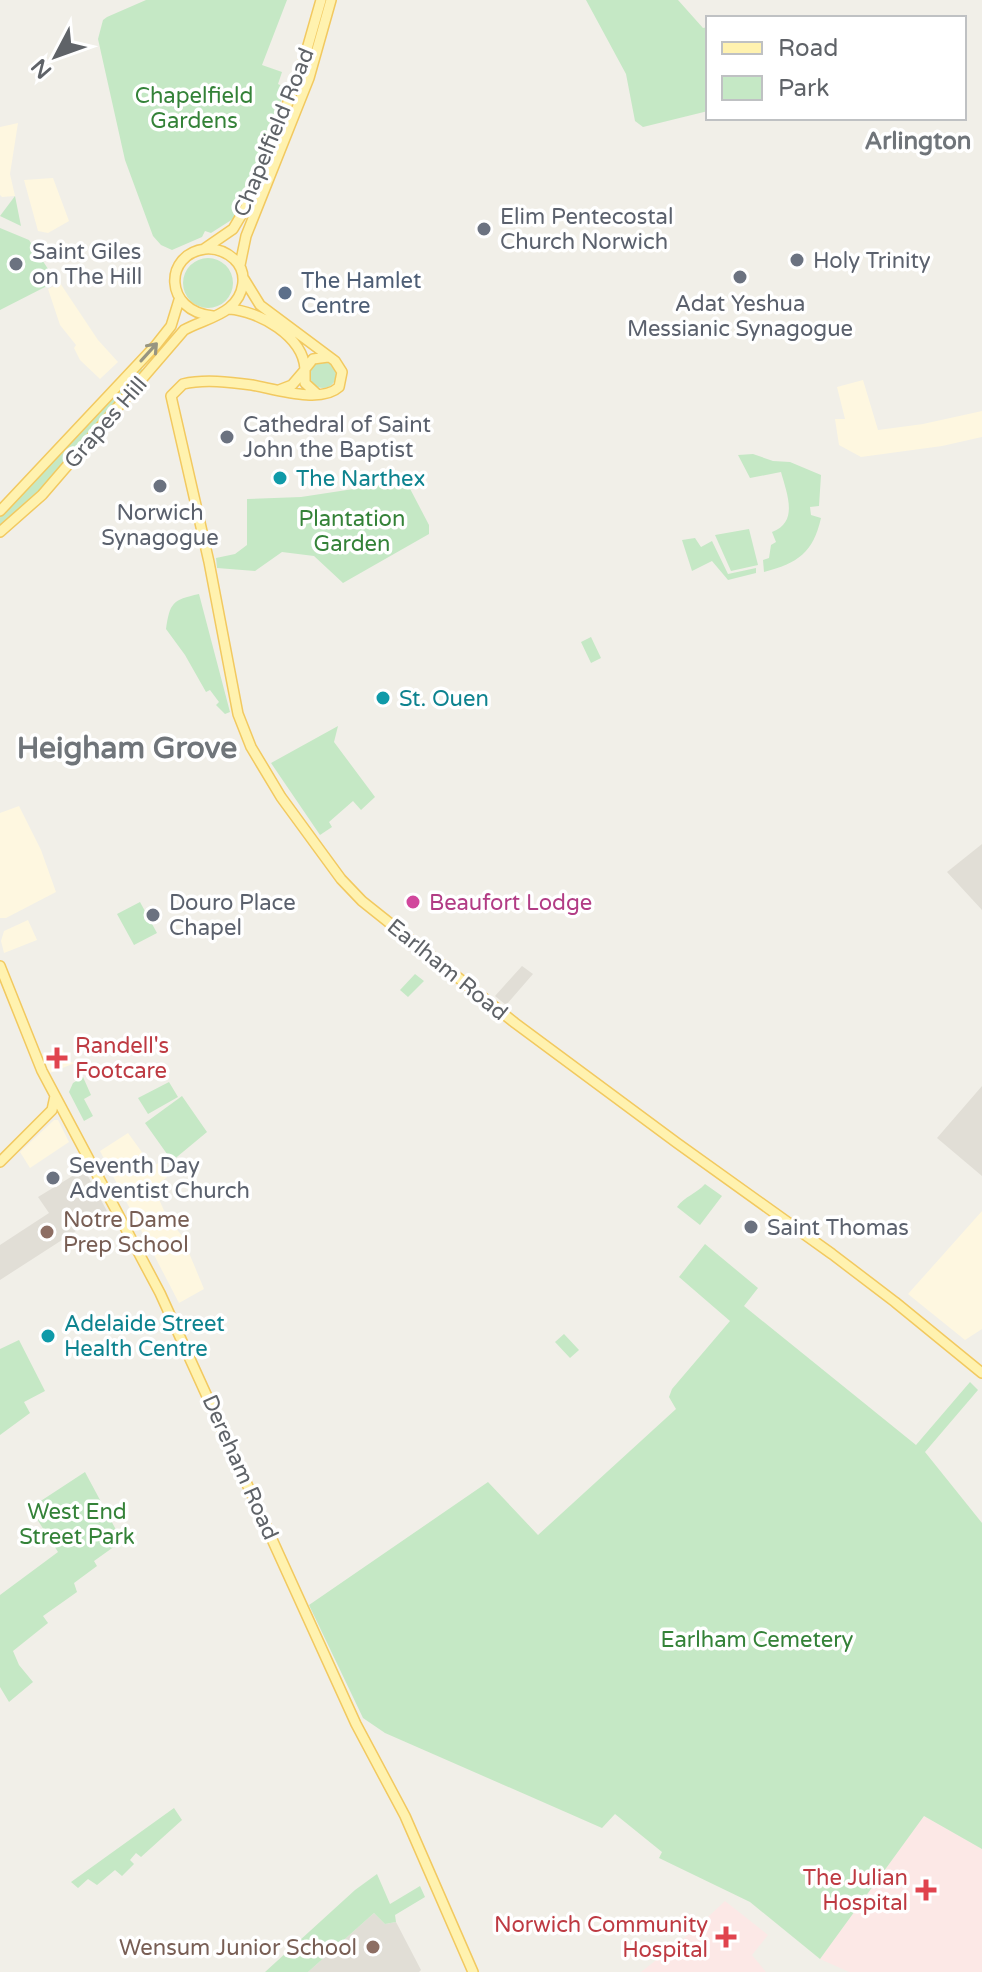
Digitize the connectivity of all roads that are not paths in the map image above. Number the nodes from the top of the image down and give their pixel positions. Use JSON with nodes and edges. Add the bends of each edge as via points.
{"nodes":[{"id":1,"x":321,"y":0,"type":"edge"},
{"id":2,"x":331,"y":0,"type":"edge"},
{"id":3,"x":204,"y":249,"type":"junction"},
{"id":4,"x":240,"y":265,"type":"junction"},
{"id":5,"x":244,"y":279,"type":"junction"},
{"id":6,"x":179,"y":300,"type":"junction"},
{"id":7,"x":229,"y":309,"type":"junction"},
{"id":8,"x":213,"y":316,"type":"junction"},
{"id":9,"x":328,"y":357,"type":"junction"},
{"id":10,"x":304,"y":370,"type":"junction"},
{"id":11,"x":276,"y":390,"type":"junction"},
{"id":12,"x":317,"y":394,"type":"junction"},
{"id":13,"x":0,"y":511,"type":"edge"},
{"id":14,"x":0,"y":532,"type":"edge"},
{"id":15,"x":0,"y":966,"type":"edge"},
{"id":16,"x":55,"y":1096,"type":"junction"},
{"id":17,"x":0,"y":1162,"type":"edge"},
{"id":18,"x":982,"y":1373,"type":"edge"},
{"id":19,"x":473,"y":1972,"type":"edge"}],
"edges":[{"from":1,"to":3,"type":"main road","name":"Chapelfield Road","via":[[301,70],[245,209],[233,229]]},
{"from":2,"to":4,"type":"main road","name":"Chapelfield Road","via":[[309,78],[246,236]]},
{"from":3,"to":4,"type":"main road","via":[[224,252]]},
{"from":3,"to":6,"type":"main road","via":[[178,269]]},
{"from":4,"to":5,"type":"main road"},
{"from":5,"to":7,"type":"main road"},
{"from":5,"to":9,"type":"main road","via":[[260,305]]},
{"from":6,"to":8,"type":"main road","via":[[198,315]]},
{"from":13,"to":6,"type":"main road","name":"Grapes Hill","one_way":true,"via":[[156,345],[171,326]]},
{"from":7,"to":8,"type":"main road"},
{"from":7,"to":10,"type":"main road","via":[[258,316],[293,341]]},
{"from":8,"to":14,"type":"main road","name":"Grapes Hill","via":[[184,330],[42,495]]},
{"from":9,"to":10,"type":"main road","via":[[316,357]]},
{"from":9,"to":12,"type":"main road","via":[[342,372],[341,381],[335,391]]},
{"from":10,"to":11,"type":"main road","via":[[292,385]]},
{"from":10,"to":12,"type":"main road","via":[[305,383]]},
{"from":11,"to":12,"type":"main road"},
{"from":11,"to":18,"type":"main road","name":"Earlham Road","via":[[192,382],[177,388],[171,400],[238,714],[260,762],[328,863],[362,901],[515,1023],[832,1254]]},
{"from":15,"to":16,"type":"main road","name":"Dereham Road"},
{"from":16,"to":17,"type":"main road","via":[[52,1110]]},
{"from":16,"to":19,"type":"main road","name":"Dereham Road","via":[[166,1306]]}]}
